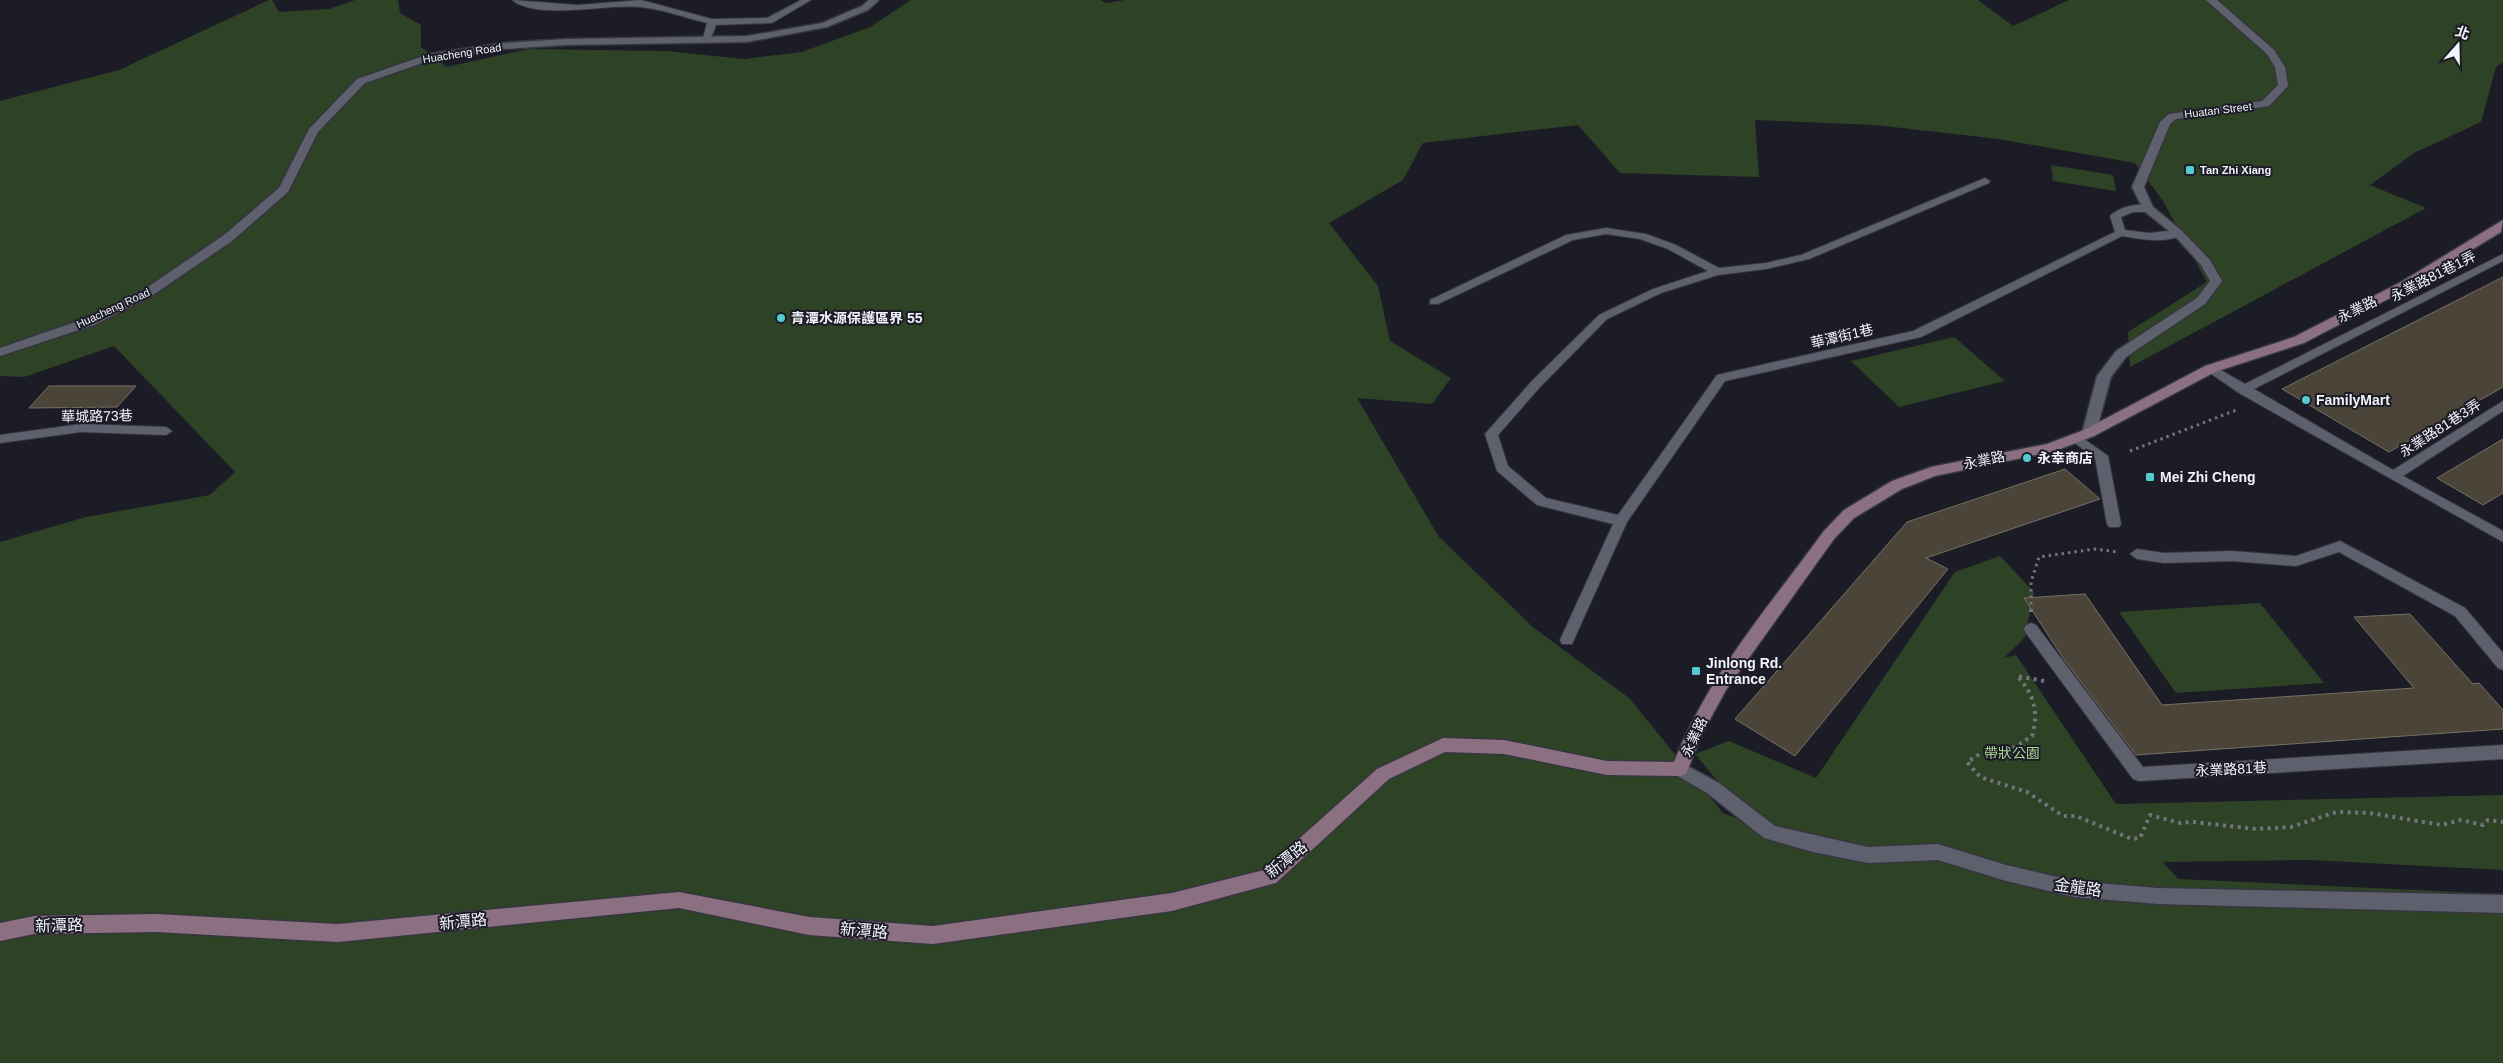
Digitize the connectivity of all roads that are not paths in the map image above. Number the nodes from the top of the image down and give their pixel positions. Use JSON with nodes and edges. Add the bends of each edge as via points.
{"nodes":[{"id":1,"x":516,"y":0,"type":"edge"},
{"id":2,"x":807,"y":0,"type":"edge"},
{"id":3,"x":874,"y":0,"type":"edge"},
{"id":4,"x":2210,"y":0,"type":"edge"},
{"id":5,"x":638,"y":2,"type":"edge"},
{"id":6,"x":712,"y":22,"type":"junction"},
{"id":7,"x":707,"y":38,"type":"junction"},
{"id":8,"x":1985,"y":182,"type":"dead end"},
{"id":9,"x":2148,"y":209,"type":"junction"},
{"id":10,"x":2503,"y":224,"type":"edge"},
{"id":11,"x":2122,"y":233,"type":"junction"},
{"id":12,"x":2178,"y":233,"type":"junction"},
{"id":13,"x":2503,"y":257,"type":"edge"},
{"id":14,"x":1717,"y":272,"type":"junction"},
{"id":15,"x":1434,"y":302,"type":"dead end"},
{"id":16,"x":0,"y":352,"type":"edge"},
{"id":17,"x":2210,"y":369,"type":"junction"},
{"id":18,"x":2243,"y":390,"type":"junction"},
{"id":19,"x":2503,"y":405,"type":"edge"},
{"id":20,"x":166,"y":431,"type":"dead end"},
{"id":21,"x":2083,"y":436,"type":"junction"},
{"id":22,"x":0,"y":439,"type":"edge"},
{"id":23,"x":2393,"y":476,"type":"junction"},
{"id":24,"x":1621,"y":521,"type":"junction"},
{"id":25,"x":2114,"y":524,"type":"dead end"},
{"id":26,"x":2503,"y":537,"type":"edge"},
{"id":27,"x":2138,"y":554,"type":"road end"},
{"id":28,"x":2030,"y":629,"type":"road end"},
{"id":29,"x":1567,"y":640,"type":"dead end"},
{"id":30,"x":2503,"y":664,"type":"edge"},
{"id":31,"x":2503,"y":752,"type":"edge"},
{"id":32,"x":1680,"y":769,"type":"junction"},
{"id":33,"x":2503,"y":904,"type":"edge"},
{"id":34,"x":0,"y":932,"type":"edge"}],
"edges":[{"from":1,"to":5,"type":"lane","via":[[565,8]]},
{"from":2,"to":6,"type":"lane","via":[[769,21]]},
{"from":3,"to":7,"type":"street","name":"Huacheng Road","via":[[865,8],[824,25],[747,40]]},
{"from":4,"to":9,"type":"street","name":"Huatan Street","via":[[2271,52],[2280,67],[2283,86],[2265,104],[2174,116],[2165,122],[2138,186]]},
{"from":5,"to":6,"type":"lane"},
{"from":6,"to":7,"type":"lane"},
{"from":7,"to":16,"type":"street","name":"Huacheng Road","via":[[502,46],[430,57],[361,81],[314,131],[284,190],[228,238],[146,294],[89,322]]},
{"from":8,"to":14,"type":"lane","via":[[1805,257]]},
{"from":9,"to":11,"type":"lane","via":[[2131,210],[2115,216]]},
{"from":9,"to":12,"type":"street","name":"Huatan Street"},
{"from":10,"to":17,"type":"street","name":"永業路","via":[[2405,285],[2299,340]]},
{"from":11,"to":12,"type":"lane","via":[[2141,237]]},
{"from":11,"to":24,"type":"lane","name":"華潭街1巷","via":[[1916,334],[1721,378]]},
{"from":12,"to":21,"type":"street","name":"Huatan Street","via":[[2206,263],[2216,281],[2201,301],[2121,354],[2104,376]]},
{"from":13,"to":18,"type":"lane","name":"永業路81巷1弄"},
{"from":14,"to":15,"type":"lane","via":[[1672,247],[1642,236],[1606,231],[1570,236]]},
{"from":14,"to":24,"type":"lane","via":[[1657,291],[1603,318],[1491,434],[1502,468],[1542,502]]},
{"from":17,"to":18,"type":"lane"},
{"from":17,"to":21,"type":"street","name":"永業路"},
{"from":18,"to":23,"type":"lane"},
{"from":19,"to":23,"type":"lane","name":"永業路81巷3弄"},
{"from":20,"to":22,"type":"lane","name":"華城路73巷","via":[[81,428]]},
{"from":21,"to":25,"type":"lane","via":[[2100,456]]},
{"from":21,"to":32,"type":"street","name":"永業路","via":[[2050,448],[1931,472],[1897,485],[1849,514],[1829,535],[1720,685],[1694,733]]},
{"from":23,"to":26,"type":"lane"},
{"from":24,"to":29,"type":"lane","name":"華潭街1巷"},
{"from":27,"to":30,"type":"lane","via":[[2164,558],[2232,556],[2296,562],[2340,546],[2460,612]]},
{"from":28,"to":31,"type":"lane","name":"永業路81巷","via":[[2139,774]]},
{"from":32,"to":33,"type":"street","name":"金龍路","via":[[1713,788],[1770,832],[1868,855],[1938,852],[2074,889],[2168,896]]},
{"from":32,"to":34,"type":"street","name":"新潭路","via":[[1606,768],[1504,747],[1443,745],[1383,774],[1269,877],[1172,902],[933,936],[809,926],[679,900],[338,933],[156,923],[34,925]]}]}
